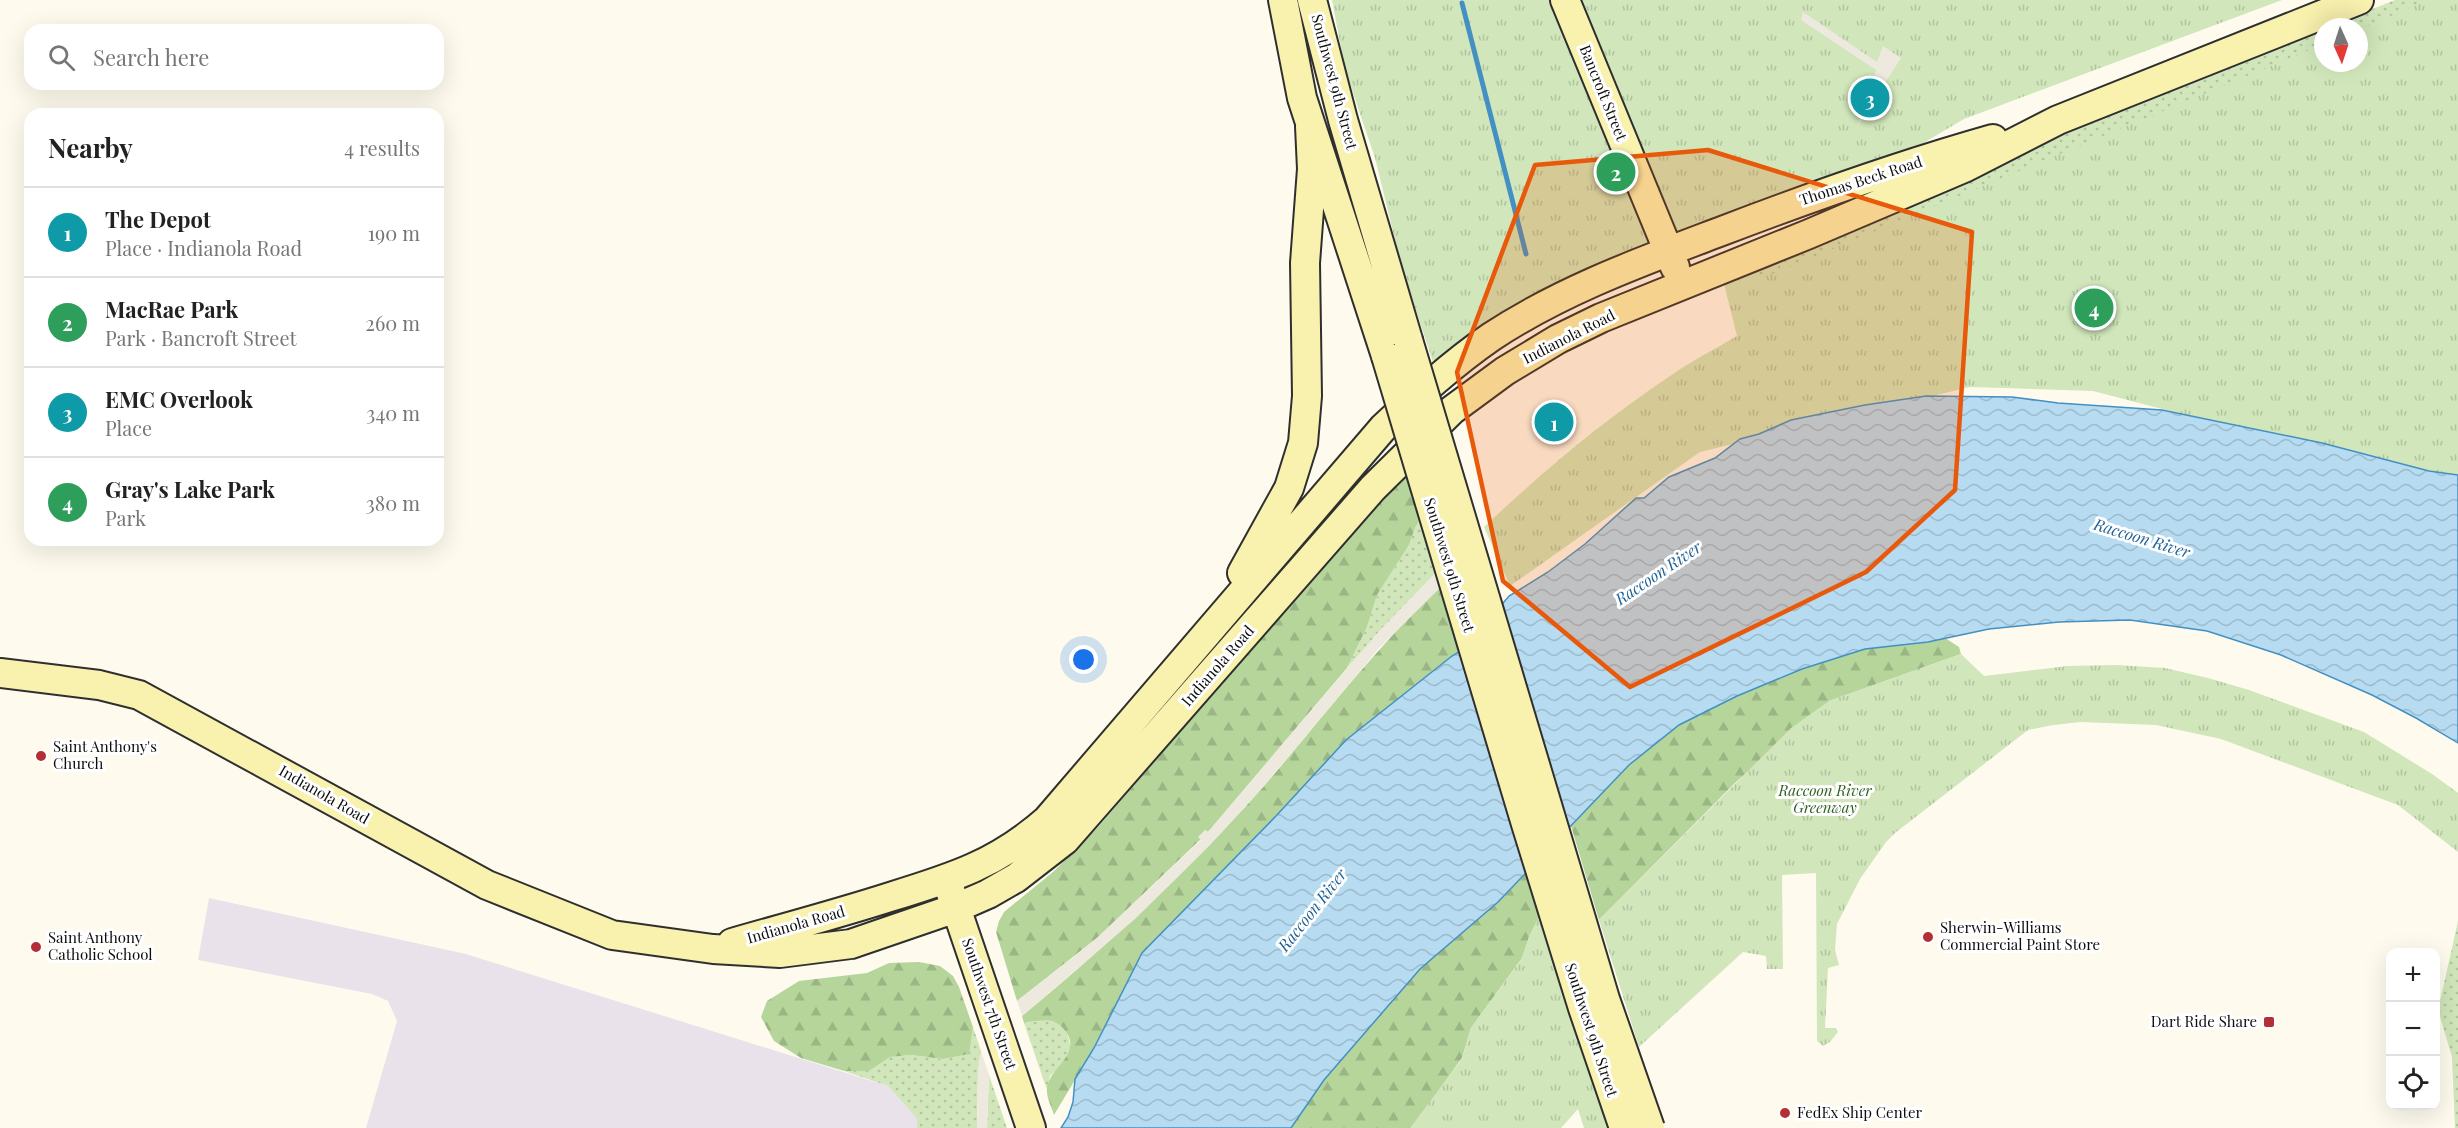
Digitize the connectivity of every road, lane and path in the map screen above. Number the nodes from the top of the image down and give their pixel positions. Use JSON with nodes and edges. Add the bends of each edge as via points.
{"nodes":[{"id":1,"x":1283,"y":0,"type":"edge"},
{"id":2,"x":1312,"y":0,"type":"edge"},
{"id":3,"x":1565,"y":0,"type":"edge"},
{"id":4,"x":2359,"y":0,"type":"edge"},
{"id":5,"x":2058,"y":120,"type":"junction"},
{"id":6,"x":1310,"y":126,"type":"junction"},
{"id":7,"x":1667,"y":250,"type":"junction"},
{"id":8,"x":1682,"y":285,"type":"junction"},
{"id":9,"x":1397,"y":348,"type":"junction"},
{"id":10,"x":1212,"y":627,"type":"junction"},
{"id":11,"x":0,"y":673,"type":"edge"},
{"id":12,"x":946,"y":880,"type":"junction"},
{"id":13,"x":956,"y":908,"type":"junction"},
{"id":14,"x":713,"y":949,"type":"junction"},
{"id":15,"x":1031,"y":1128,"type":"edge"},
{"id":16,"x":1624,"y":1128,"type":"edge"},
{"id":17,"x":1650,"y":1128,"type":"edge"}],
"edges":[{"from":1,"to":6,"type":"main road","name":"Southwest 9th Street"},
{"from":2,"to":9,"type":"main road","name":"Southwest 9th Street"},
{"from":3,"to":7,"type":"main road","name":"Bancroft Street"},
{"from":4,"to":5,"type":"main road","name":"Thomas Beck Road"},
{"from":5,"to":7,"type":"main road","name":"Thomas Beck Road","via":[[1800,201]]},
{"from":5,"to":8,"type":"main road","name":"Thomas Beck Road","via":[[1966,167]]},
{"from":6,"to":9,"type":"main road","name":"Southwest 9th Street"},
{"from":6,"to":10,"type":"main road","via":[[1303,443],[1289,488]]},
{"from":7,"to":8,"type":"main road","name":"Bancroft Street"},
{"from":7,"to":10,"type":"main road","name":"Indianola Road","via":[[1551,302],[1491,338],[1434,380],[1383,428]]},
{"from":8,"to":13,"type":"main road","name":"Indianola Road","via":[[1558,339],[1452,410],[1373,488],[1065,840],[1016,879]]},
{"from":9,"to":16,"type":"main road","name":"Southwest 9th Street","bridge":true,"via":[[1533,847]]},
{"from":9,"to":17,"type":"main road","name":"Southwest 9th Street","bridge":true,"via":[[1605,999]]},
{"from":10,"to":12,"type":"main road","name":"Indianola Road","via":[[1047,820],[1006,853]]},
{"from":11,"to":14,"type":"main road","name":"Indianola Road","via":[[99,685],[139,695],[487,885],[612,934]]},
{"from":12,"to":13,"type":"main road","name":"Southwest 7th Street"},
{"from":12,"to":14,"type":"main road","name":"Indianola Road"},
{"from":13,"to":14,"type":"main road","name":"Indianola Road","via":[[851,944],[780,953]]},
{"from":13,"to":15,"type":"main road","name":"Southwest 7th Street"}]}
